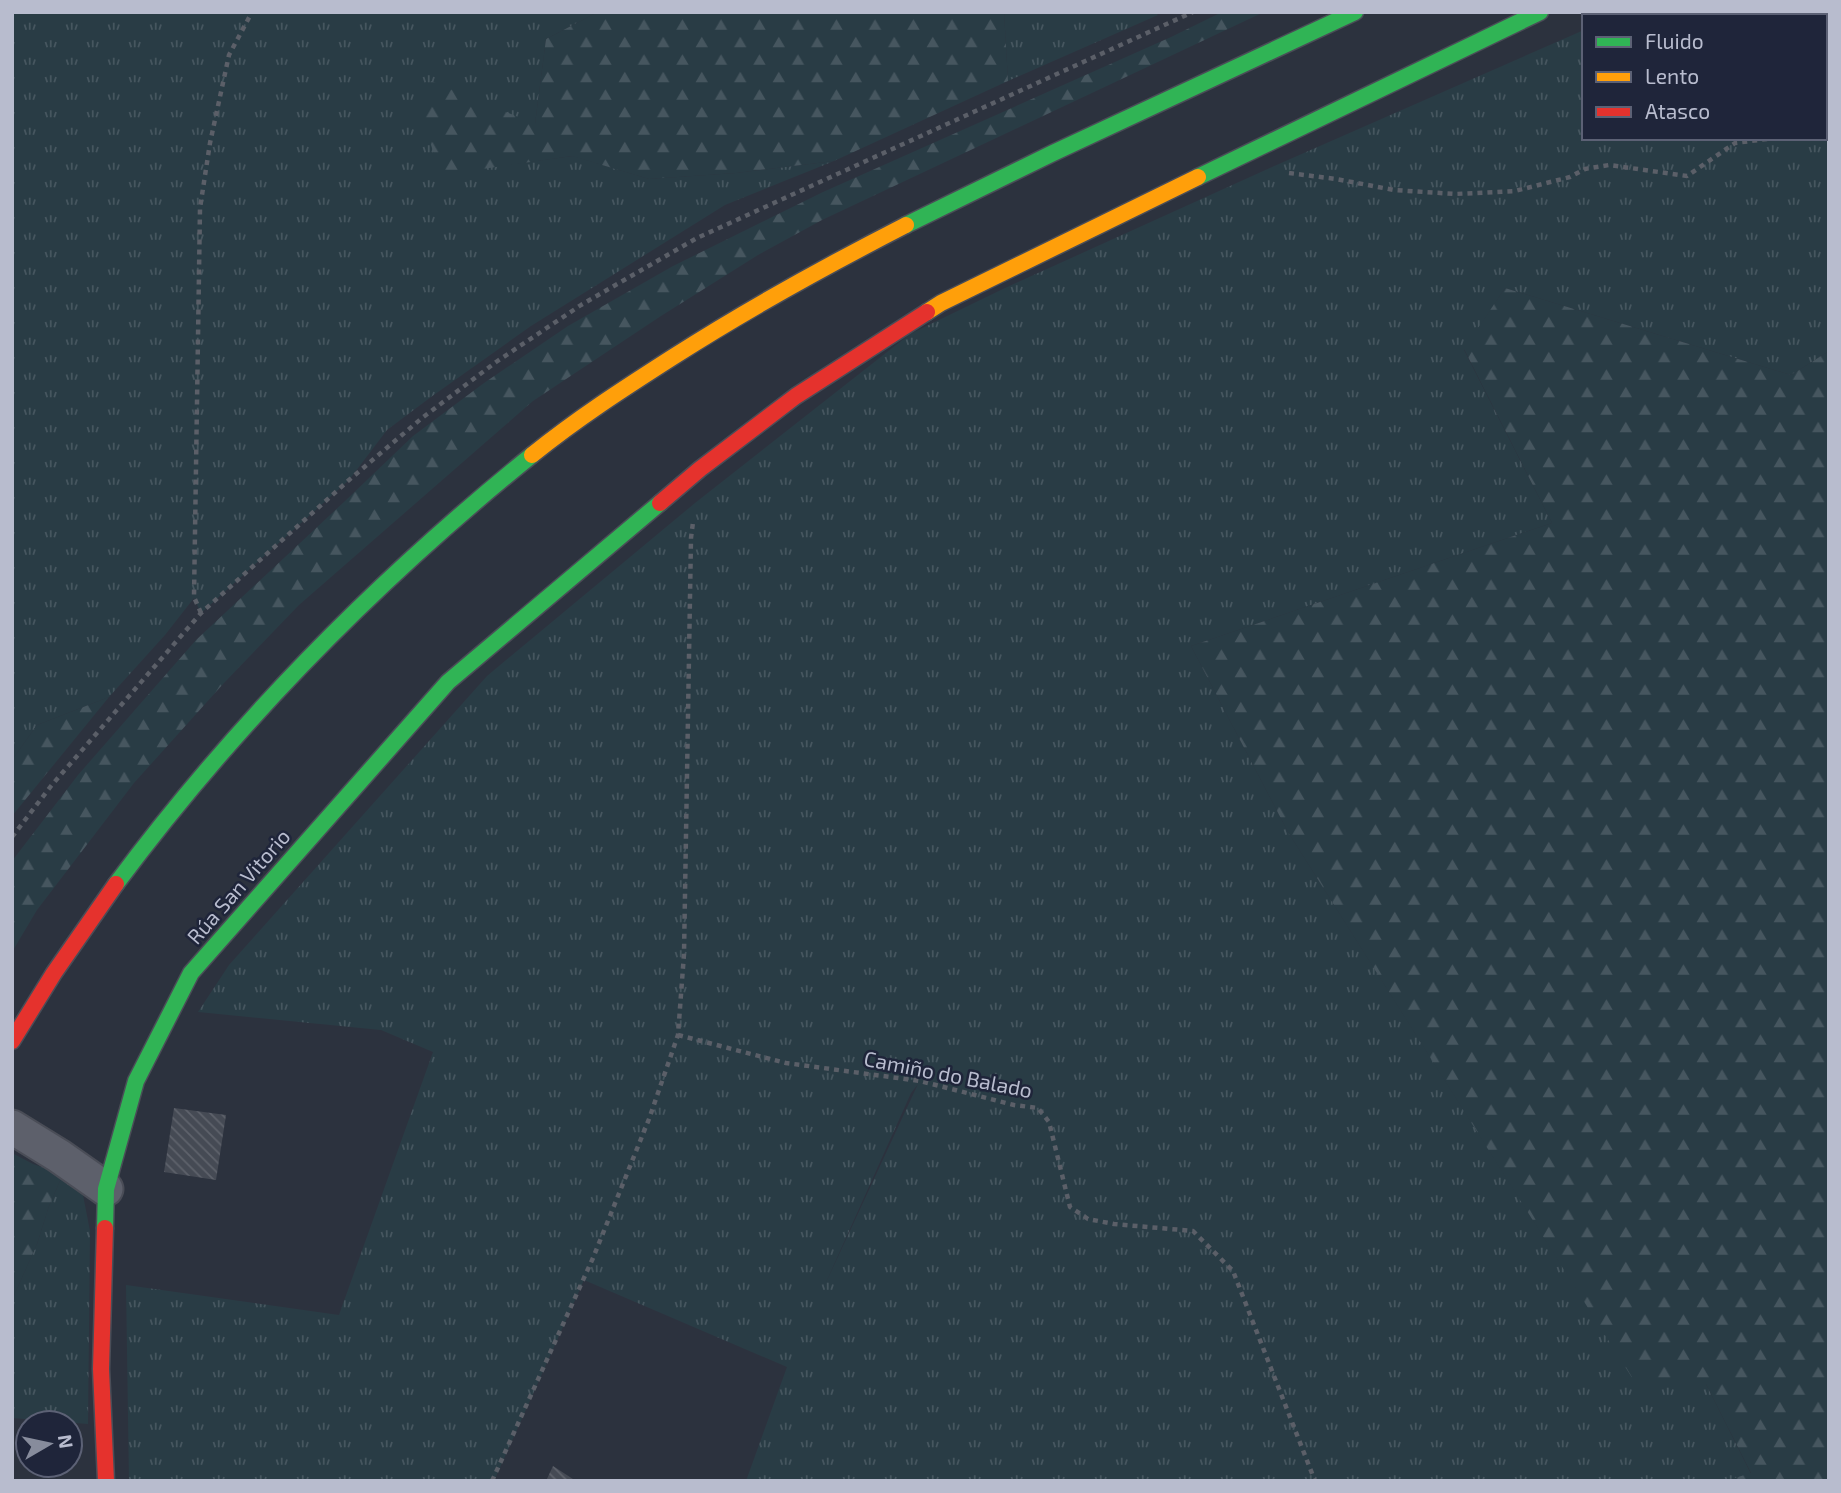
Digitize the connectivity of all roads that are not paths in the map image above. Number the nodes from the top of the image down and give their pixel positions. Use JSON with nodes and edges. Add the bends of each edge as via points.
{"nodes":[{"id":1,"x":1355,"y":12,"type":"edge"},
{"id":2,"x":1540,"y":12,"type":"edge"},
{"id":3,"x":12,"y":1041,"type":"edge"},
{"id":4,"x":12,"y":1127,"type":"edge"},
{"id":5,"x":106,"y":1189,"type":"junction"},
{"id":6,"x":106,"y":1481,"type":"edge"}],
"edges":[{"from":1,"to":3,"type":"main road","via":[[833,261],[634,381],[533,454],[371,594],[259,708],[144,847]]},
{"from":2,"to":5,"type":"main road","name":"Rúa San Vitorio","via":[[941,303],[796,396],[700,469],[448,682],[191,973],[136,1081]]},
{"from":4,"to":5,"type":"street"},
{"from":5,"to":6,"type":"main road","name":"Rúa San Vitorio","via":[[101,1369]]}]}
